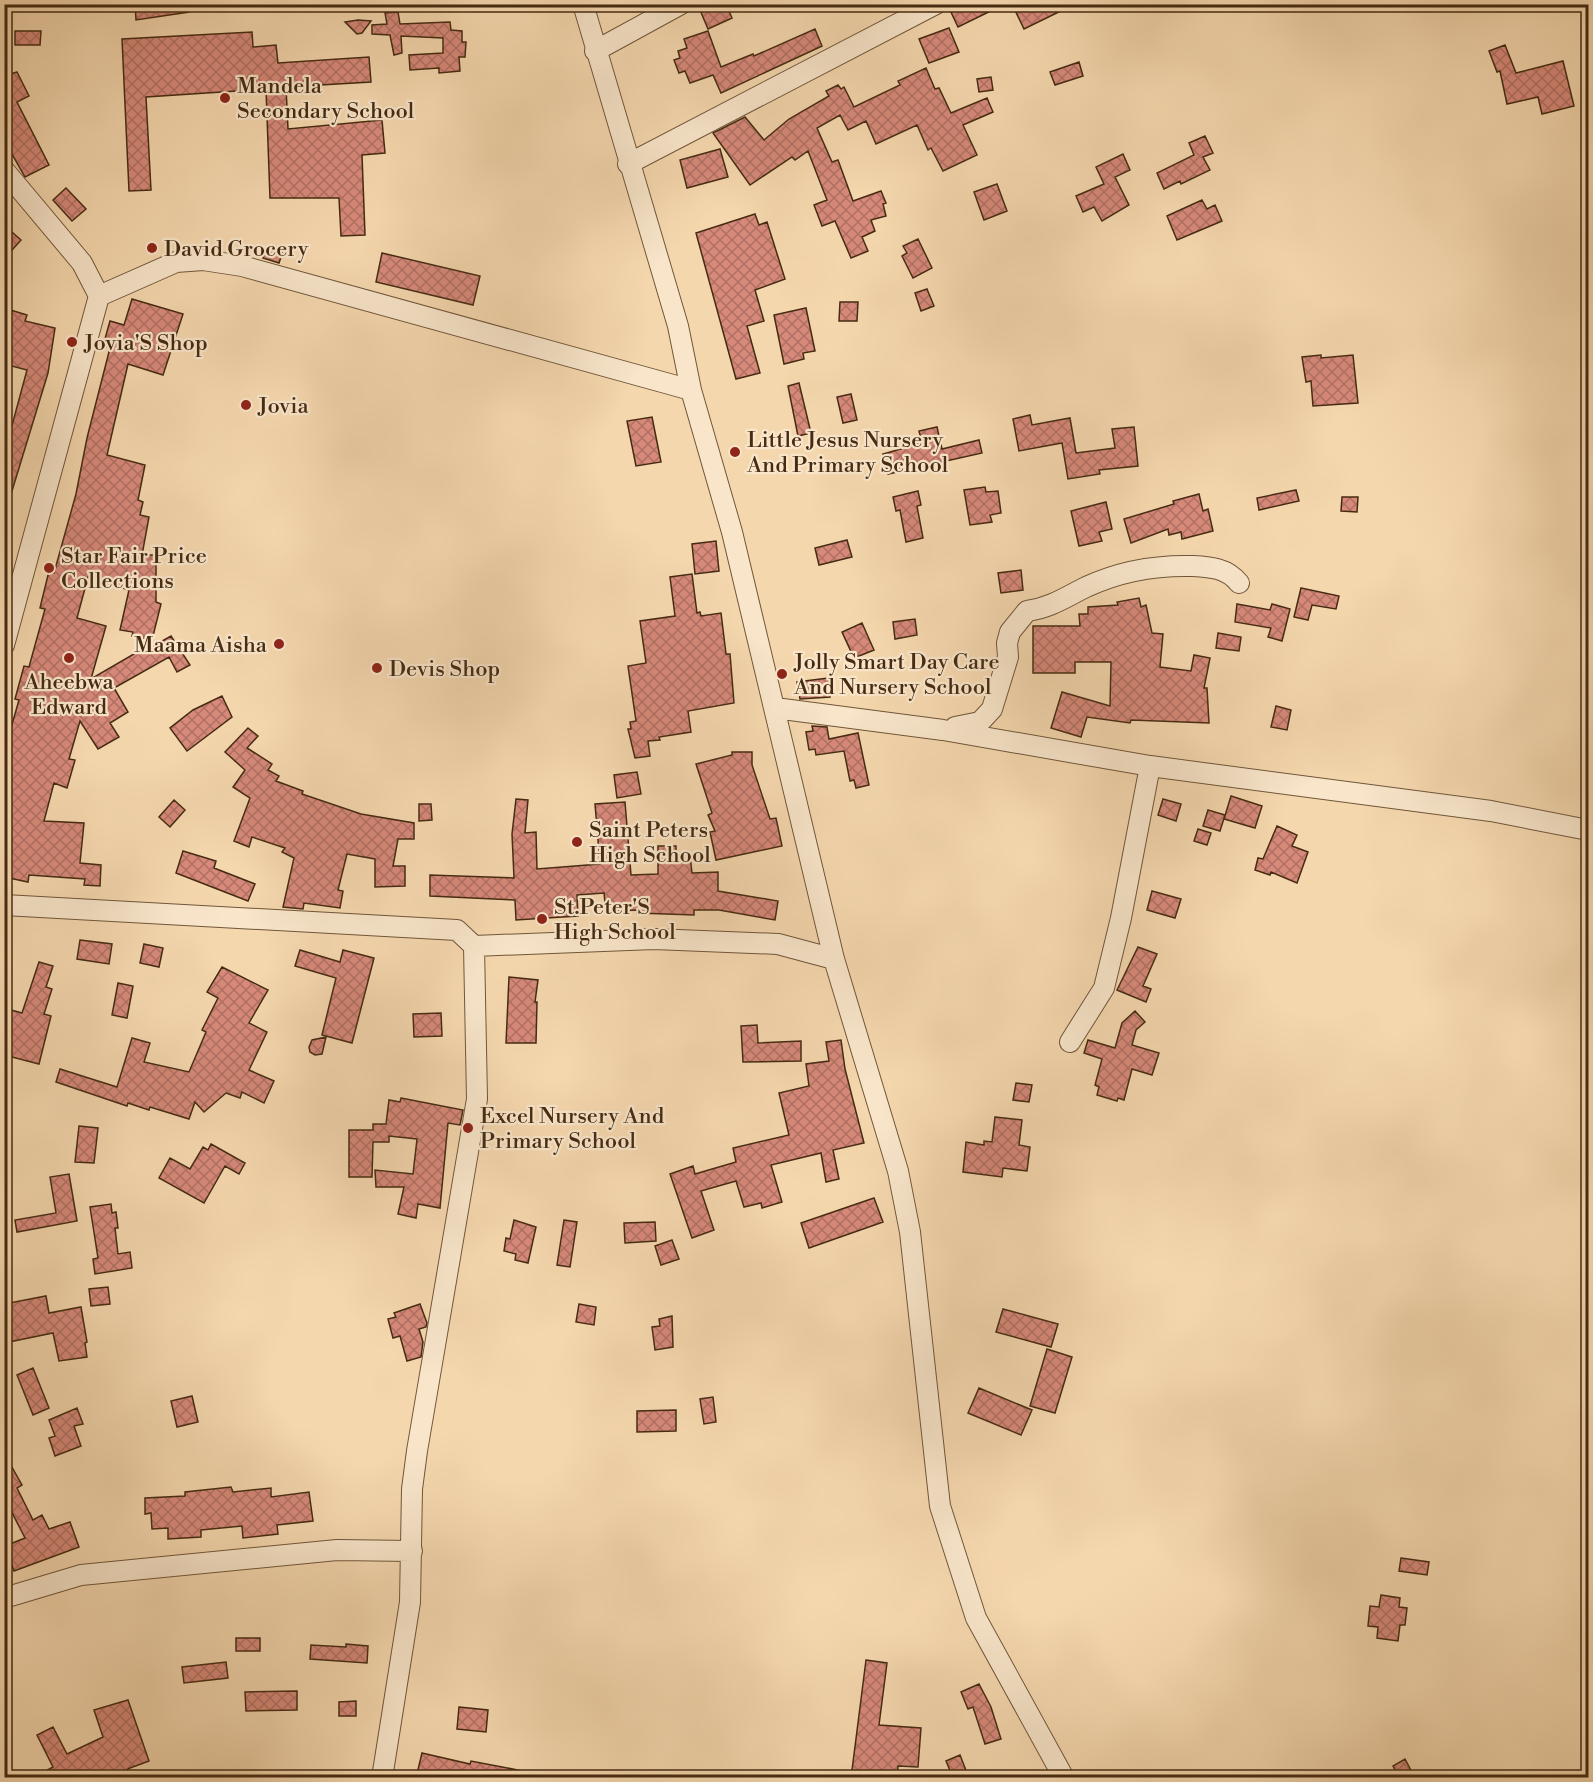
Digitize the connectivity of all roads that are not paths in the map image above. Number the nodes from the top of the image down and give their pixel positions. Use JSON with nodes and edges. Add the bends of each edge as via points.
{"nodes":[{"id":1,"x":583,"y":4,"type":"edge"},
{"id":2,"x":681,"y":4,"type":"edge"},
{"id":3,"x":936,"y":4,"type":"edge"},
{"id":4,"x":595,"y":51,"type":"junction"},
{"id":5,"x":628,"y":164,"type":"junction"},
{"id":6,"x":4,"y":170,"type":"edge"},
{"id":7,"x":99,"y":296,"type":"junction"},
{"id":8,"x":692,"y":390,"type":"junction"},
{"id":9,"x":1239,"y":583,"type":"dead end"},
{"id":10,"x":4,"y":645,"type":"edge"},
{"id":11,"x":775,"y":708,"type":"junction"},
{"id":12,"x":943,"y":730,"type":"junction"},
{"id":13,"x":1150,"y":766,"type":"junction"},
{"id":14,"x":1588,"y":830,"type":"edge"},
{"id":15,"x":4,"y":905,"type":"edge"},
{"id":16,"x":474,"y":946,"type":"junction"},
{"id":17,"x":834,"y":959,"type":"junction"},
{"id":18,"x":1070,"y":1042,"type":"dead end"},
{"id":19,"x":412,"y":1551,"type":"junction"},
{"id":20,"x":4,"y":1598,"type":"edge"},
{"id":21,"x":382,"y":1778,"type":"edge"},
{"id":22,"x":1064,"y":1778,"type":"edge"}],
"edges":[{"from":1,"to":4,"type":"street"},
{"from":2,"to":4,"type":"street"},
{"from":3,"to":5,"type":"street"},
{"from":4,"to":5,"type":"street"},
{"from":5,"to":8,"type":"street","via":[[678,326]]},
{"from":6,"to":7,"type":"street","via":[[81,263]]},
{"from":7,"to":8,"type":"street","via":[[176,262],[203,260],[242,266]]},
{"from":7,"to":10,"type":"street"},
{"from":8,"to":11,"type":"street"},
{"from":9,"to":12,"type":"street","via":[[1227,572],[1209,567],[1154,567],[1116,575],[1046,609],[1028,611],[1010,632],[1008,657],[988,715],[980,722]]},
{"from":11,"to":12,"type":"street"},
{"from":11,"to":17,"type":"street"},
{"from":12,"to":13,"type":"street"},
{"from":13,"to":14,"type":"street","via":[[1491,811]]},
{"from":13,"to":18,"type":"street","via":[[1104,988]]},
{"from":15,"to":16,"type":"street","via":[[457,930]]},
{"from":16,"to":17,"type":"street","via":[[665,940],[778,944]]},
{"from":16,"to":19,"type":"street","via":[[477,1099],[417,1451],[412,1489]]},
{"from":17,"to":22,"type":"street","via":[[898,1170],[910,1232],[940,1506],[976,1618]]},
{"from":19,"to":20,"type":"street","via":[[337,1550],[81,1575]]},
{"from":19,"to":21,"type":"street","via":[[410,1602]]}]}
